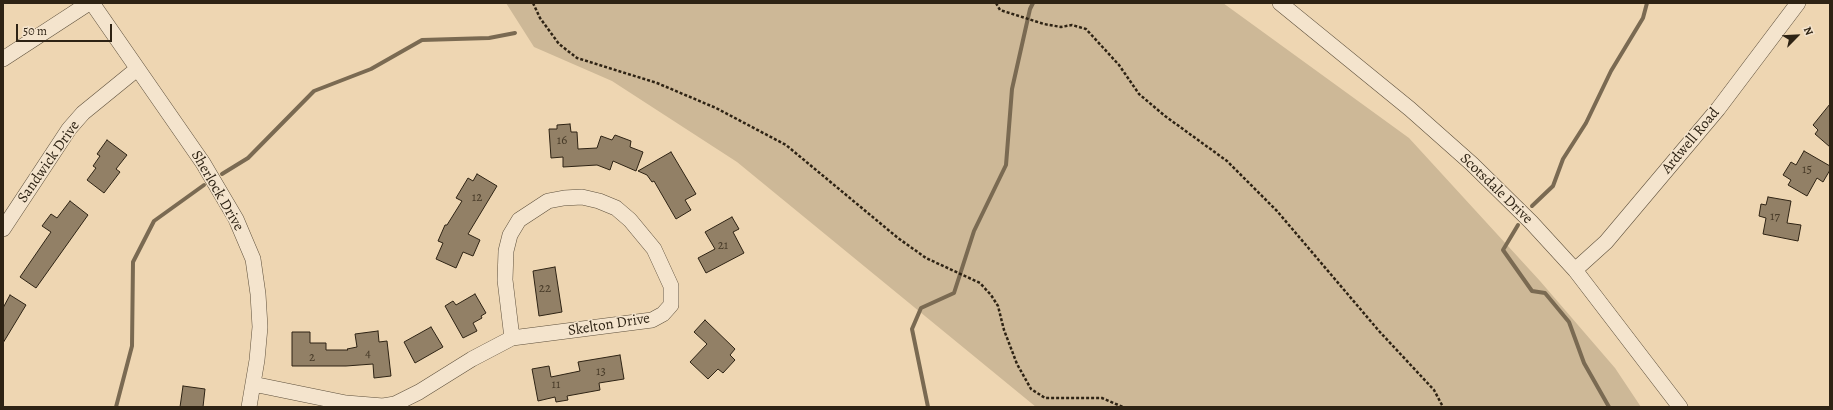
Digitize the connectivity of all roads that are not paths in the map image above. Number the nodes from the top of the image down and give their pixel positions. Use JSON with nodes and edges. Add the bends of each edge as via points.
{"nodes":[{"id":1,"x":92,"y":3,"type":"edge"},
{"id":2,"x":1280,"y":3,"type":"edge"},
{"id":3,"x":1798,"y":3,"type":"edge"},
{"id":4,"x":80,"y":5,"type":"edge"},
{"id":5,"x":3,"y":59,"type":"edge"},
{"id":6,"x":138,"y":69,"type":"junction"},
{"id":7,"x":3,"y":228,"type":"edge"},
{"id":8,"x":1575,"y":270,"type":"junction"},
{"id":9,"x":512,"y":338,"type":"junction"},
{"id":10,"x":253,"y":384,"type":"junction"},
{"id":11,"x":249,"y":407,"type":"edge"},
{"id":12,"x":1680,"y":407,"type":"edge"}],
"edges":[{"from":1,"to":6,"type":"street","name":"Sherlock Drive"},
{"from":2,"to":8,"type":"street","name":"Scotsdale Drive","via":[[1410,109],[1472,164]]},
{"from":3,"to":8,"type":"street","name":"Ardwell Road","via":[[1713,115],[1606,242]]},
{"from":4,"to":5,"type":"street"},
{"from":6,"to":7,"type":"street","name":"Sandwick Drive","via":[[84,112],[69,129]]},
{"from":6,"to":10,"type":"street","name":"Sherlock Drive","via":[[203,163],[236,220],[253,259],[260,327]]},
{"from":8,"to":12,"type":"street","name":"Scotsdale Drive"},
{"from":9,"to":9,"type":"street","name":"Skelton Drive","via":[[504,265],[510,235],[520,220],[548,201],[582,197],[616,208],[630,220],[654,249],[671,286],[671,305],[663,314],[652,320]]},
{"from":9,"to":10,"type":"street","name":"Skelton Drive","via":[[395,404],[383,406],[346,402]]},
{"from":10,"to":11,"type":"street","name":"Sherlock Drive"}]}
